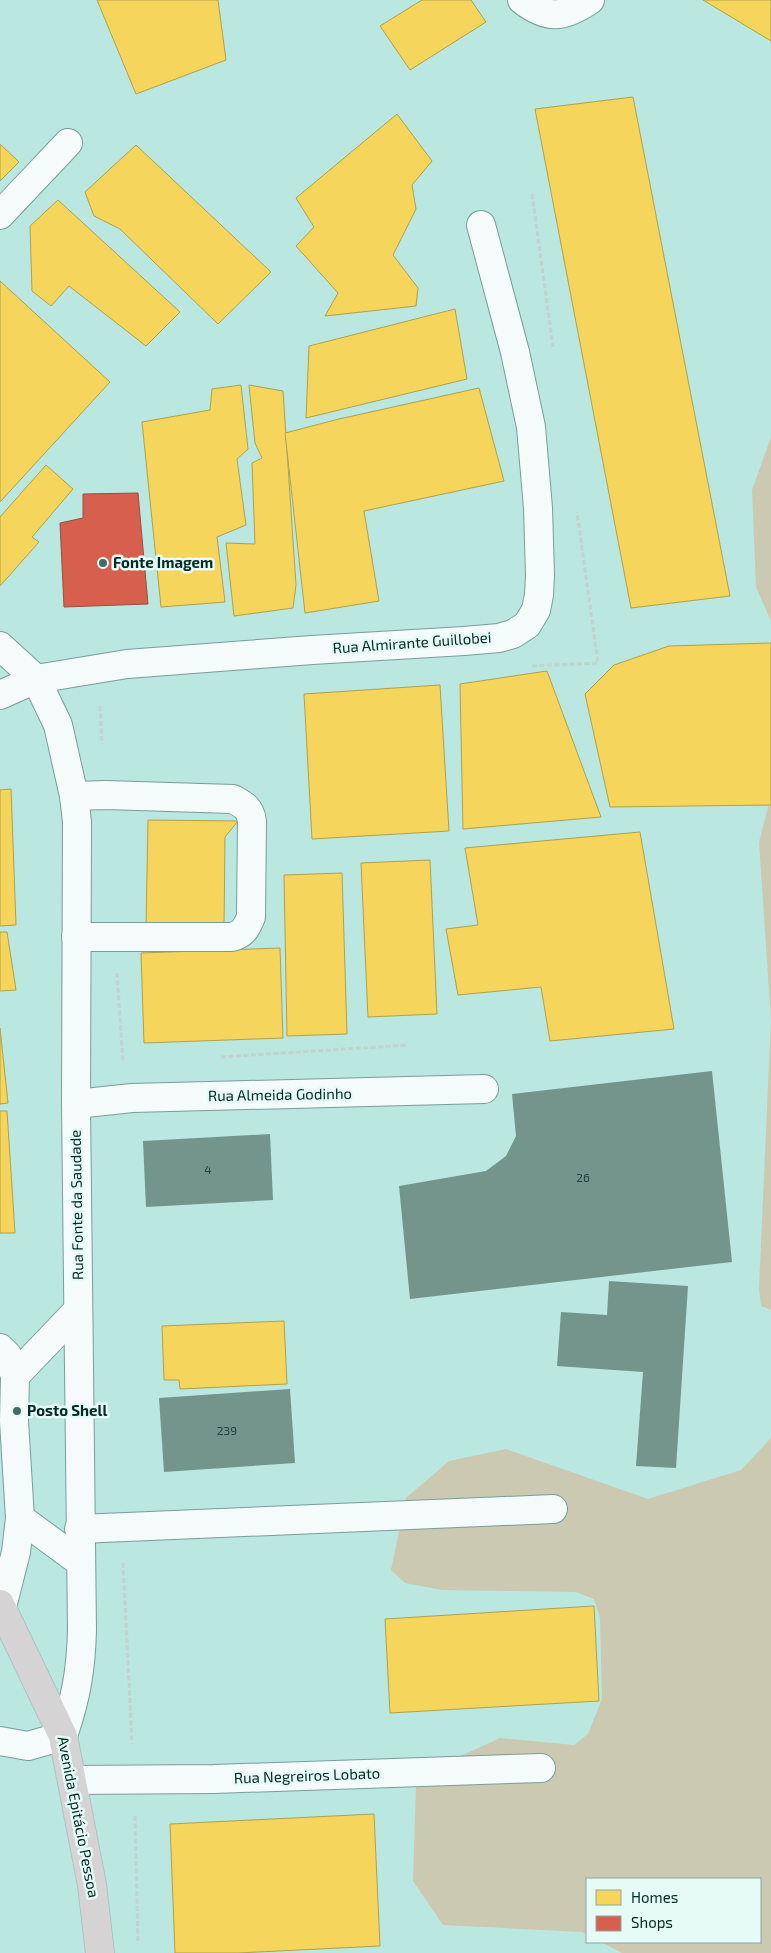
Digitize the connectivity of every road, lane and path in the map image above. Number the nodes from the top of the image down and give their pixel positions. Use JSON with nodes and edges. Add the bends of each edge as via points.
{"nodes":[{"id":1,"x":522,"y":0,"type":"edge"},
{"id":2,"x":590,"y":0,"type":"edge"},
{"id":3,"x":68,"y":143,"type":"dead end"},
{"id":4,"x":532,"y":194,"type":"dead end"},
{"id":5,"x":0,"y":215,"type":"edge"},
{"id":6,"x":481,"y":225,"type":"dead end"},
{"id":7,"x":554,"y":350,"type":"dead end"},
{"id":8,"x":576,"y":506,"type":"dead end"},
{"id":9,"x":0,"y":646,"type":"edge"},
{"id":10,"x":529,"y":666,"type":"dead end"},
{"id":11,"x":36,"y":679,"type":"junction"},
{"id":12,"x":0,"y":695,"type":"edge"},
{"id":13,"x":74,"y":796,"type":"junction"},
{"id":14,"x":76,"y":937,"type":"junction"},
{"id":15,"x":484,"y":1090,"type":"dead end"},
{"id":16,"x":76,"y":1104,"type":"junction"},
{"id":17,"x":78,"y":1310,"type":"junction"},
{"id":18,"x":0,"y":1348,"type":"edge"},
{"id":19,"x":15,"y":1376,"type":"junction"},
{"id":20,"x":553,"y":1510,"type":"dead end"},
{"id":21,"x":20,"y":1518,"type":"junction"},
{"id":22,"x":121,"y":1528,"type":"junction"},
{"id":23,"x":79,"y":1529,"type":"junction"},
{"id":24,"x":80,"y":1562,"type":"junction"},
{"id":25,"x":1,"y":1605,"type":"edge"},
{"id":26,"x":63,"y":1736,"type":"junction"},
{"id":27,"x":0,"y":1741,"type":"edge"},
{"id":28,"x":132,"y":1751,"type":"dead end"},
{"id":29,"x":541,"y":1768,"type":"dead end"},
{"id":30,"x":72,"y":1780,"type":"junction"},
{"id":31,"x":134,"y":1809,"type":"dead end"},
{"id":32,"x":100,"y":1953,"type":"edge"},
{"id":33,"x":138,"y":1953,"type":"edge"}],
"edges":[{"from":1,"to":2,"type":"street","via":[[536,11],[548,15],[579,8]]},
{"from":3,"to":5,"type":"street"},
{"from":4,"to":7,"type":"path"},
{"from":6,"to":11,"type":"street","name":"Rua Almirante Guillobei","via":[[531,427],[540,575],[536,610],[527,625],[499,638],[127,664]]},
{"from":8,"to":10,"type":"path","via":[[598,663]]},
{"from":9,"to":11,"type":"street","name":"Rua Fonte da Saudade"},
{"from":11,"to":12,"type":"street"},
{"from":11,"to":13,"type":"street","name":"Rua Fonte da Saudade","via":[[60,732]]},
{"from":13,"to":14,"type":"street","name":"Rua Fonte da Saudade","via":[[77,822]]},
{"from":13,"to":14,"type":"street","via":[[232,799],[244,804],[252,821],[251,917],[240,935]]},
{"from":14,"to":16,"type":"street","name":"Rua Fonte da Saudade"},
{"from":15,"to":16,"type":"street","name":"Rua Almeida Godinho","via":[[132,1098]]},
{"from":16,"to":17,"type":"street","name":"Rua Fonte da Saudade"},
{"from":17,"to":19,"type":"street"},
{"from":17,"to":23,"type":"street","name":"Rua Fonte da Saudade"},
{"from":18,"to":19,"type":"street","via":[[8,1356]]},
{"from":19,"to":21,"type":"street","via":[[14,1421]]},
{"from":20,"to":22,"type":"street"},
{"from":21,"to":24,"type":"street"},
{"from":21,"to":25,"type":"street","via":[[16,1552]]},
{"from":22,"to":23,"type":"street"},
{"from":22,"to":28,"type":"path"},
{"from":23,"to":24,"type":"street","name":"Rua Fonte da Saudade"},
{"from":24,"to":26,"type":"street","name":"Rua Fonte da Saudade","via":[[81,1656],[75,1700]]},
{"from":25,"to":26,"type":"highway","name":"Avenida Epitácio Pessoa"},
{"from":26,"to":27,"type":"street","via":[[28,1746]]},
{"from":26,"to":30,"type":"highway","name":"Avenida Epitácio Pessoa"},
{"from":29,"to":30,"type":"street","name":"Rua Negreiros Lobato","via":[[214,1779]]},
{"from":30,"to":32,"type":"highway","name":"Avenida Epitácio Pessoa","via":[[92,1885]]},
{"from":31,"to":33,"type":"path"}]}
